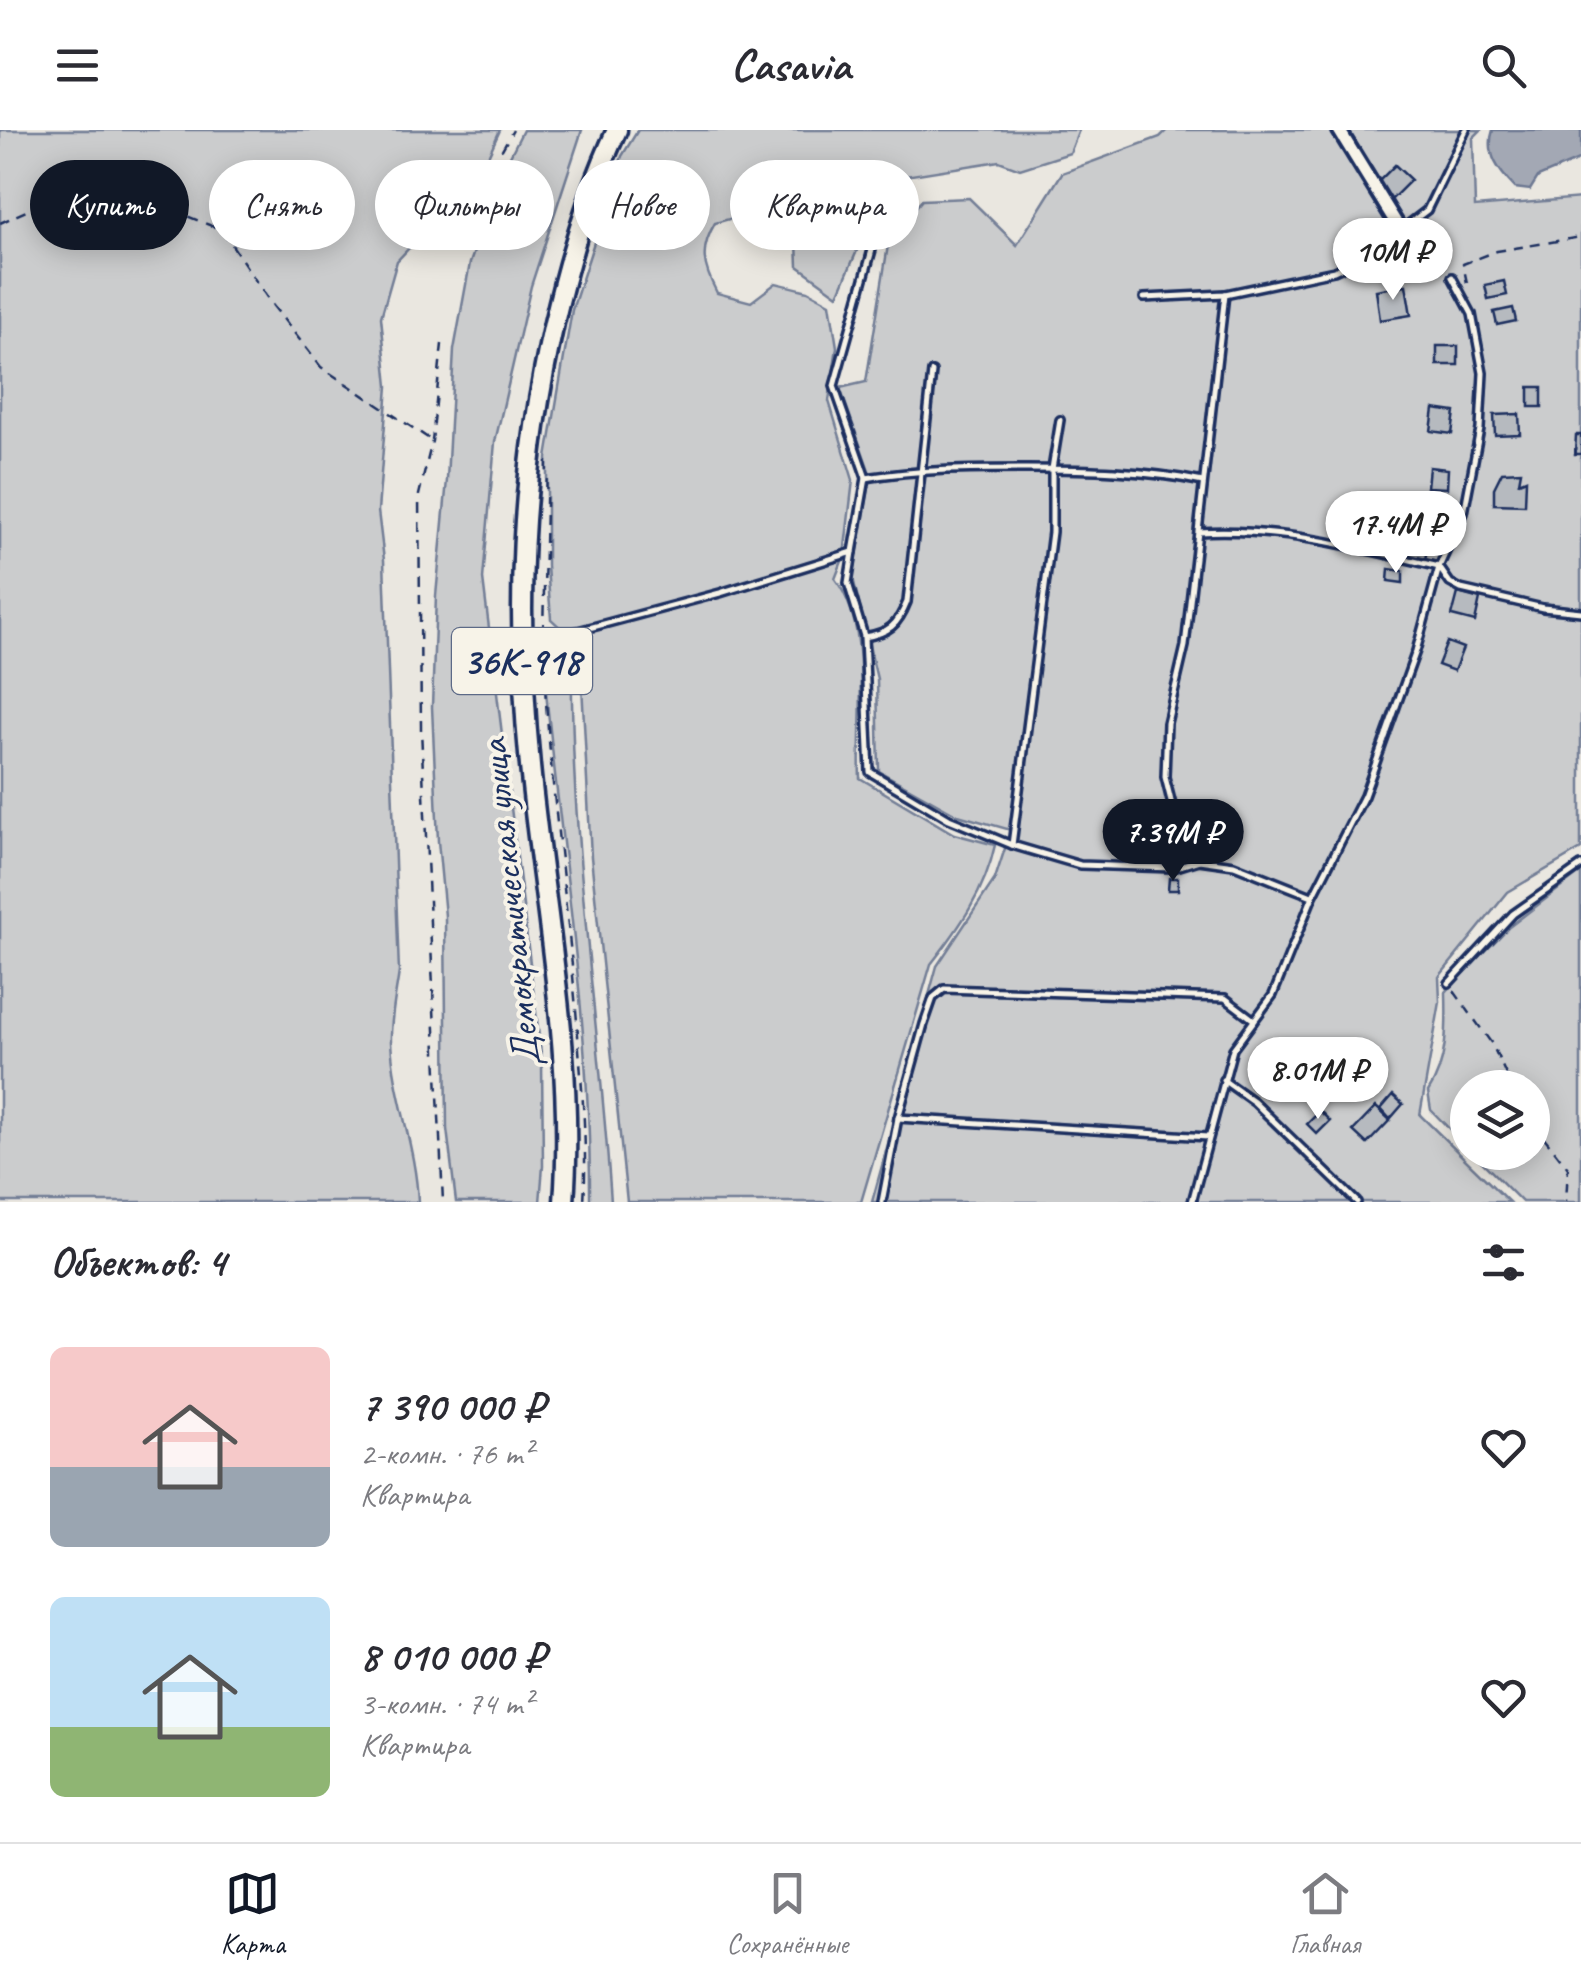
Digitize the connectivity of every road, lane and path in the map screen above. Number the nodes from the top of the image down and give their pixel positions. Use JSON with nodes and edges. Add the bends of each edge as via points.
{"nodes":[{"id":1,"x":513,"y":130,"type":"edge"},
{"id":2,"x":617,"y":130,"type":"edge"},
{"id":3,"x":1339,"y":130,"type":"edge"},
{"id":4,"x":1466,"y":130,"type":"edge"},
{"id":5,"x":496,"y":160,"type":"edge"},
{"id":6,"x":1412,"y":221,"type":"junction"},
{"id":7,"x":0,"y":223,"type":"edge"},
{"id":8,"x":1400,"y":231,"type":"junction"},
{"id":9,"x":1581,"y":237,"type":"edge"},
{"id":10,"x":872,"y":250,"type":"dead end"},
{"id":11,"x":1452,"y":277,"type":"joint"},
{"id":12,"x":1225,"y":294,"type":"junction"},
{"id":13,"x":1144,"y":298,"type":"dead end"},
{"id":14,"x":1472,"y":314,"type":"junction"},
{"id":15,"x":442,"y":344,"type":"dead end"},
{"id":16,"x":932,"y":372,"type":"dead end"},
{"id":17,"x":1060,"y":420,"type":"dead end"},
{"id":18,"x":432,"y":441,"type":"junction"},
{"id":19,"x":548,"y":458,"type":"dead end"},
{"id":20,"x":920,"y":469,"type":"junction"},
{"id":21,"x":1052,"y":469,"type":"junction"},
{"id":22,"x":866,"y":478,"type":"junction"},
{"id":23,"x":1203,"y":482,"type":"junction"},
{"id":24,"x":1198,"y":532,"type":"junction"},
{"id":25,"x":853,"y":552,"type":"junction"},
{"id":26,"x":1439,"y":567,"type":"junction"},
{"id":27,"x":1581,"y":612,"type":"edge"},
{"id":28,"x":864,"y":638,"type":"junction"},
{"id":29,"x":543,"y":642,"type":"junction"},
{"id":30,"x":521,"y":645,"type":"junction"},
{"id":31,"x":1012,"y":845,"type":"junction"},
{"id":32,"x":1200,"y":860,"type":"junction"},
{"id":33,"x":1581,"y":866,"type":"edge"},
{"id":34,"x":1313,"y":896,"type":"junction"},
{"id":35,"x":1450,"y":982,"type":"joint"},
{"id":36,"x":1254,"y":1020,"type":"junction"},
{"id":37,"x":1504,"y":1070,"type":"edge"},
{"id":38,"x":1223,"y":1080,"type":"junction"},
{"id":39,"x":898,"y":1118,"type":"junction"},
{"id":40,"x":1208,"y":1137,"type":"junction"},
{"id":41,"x":1550,"y":1145,"type":"edge"},
{"id":42,"x":443,"y":1202,"type":"edge"},
{"id":43,"x":564,"y":1202,"type":"edge"},
{"id":44,"x":584,"y":1202,"type":"edge"},
{"id":45,"x":882,"y":1202,"type":"edge"},
{"id":46,"x":1192,"y":1202,"type":"edge"},
{"id":47,"x":1357,"y":1202,"type":"edge"},
{"id":48,"x":1566,"y":1202,"type":"edge"}],
"edges":[{"from":1,"to":5,"type":"path"},
{"from":2,"to":30,"type":"main road","name":"Демократическая улица","number":"36К-918","via":[[567,267],[536,404],[523,524]]},
{"from":3,"to":8,"type":"street"},
{"from":4,"to":6,"type":"lane","via":[[1428,210]]},
{"from":6,"to":8,"type":"lane"},
{"from":6,"to":11,"type":"path"},
{"from":7,"to":18,"type":"path","via":[[65,193],[159,204],[222,230],[320,367]]},
{"from":8,"to":12,"type":"lane","via":[[1334,271]]},
{"from":9,"to":14,"type":"path","via":[[1497,251],[1464,264]]},
{"from":10,"to":22,"type":"lane","via":[[834,386]]},
{"from":11,"to":14,"type":"lane"},
{"from":12,"to":13,"type":"lane"},
{"from":12,"to":23,"type":"lane"},
{"from":14,"to":26,"type":"lane","via":[[1483,373],[1480,430],[1464,514]]},
{"from":15,"to":18,"type":"path"},
{"from":16,"to":20,"type":"lane"},
{"from":17,"to":21,"type":"lane"},
{"from":18,"to":42,"type":"path","via":[[419,495],[422,729]]},
{"from":19,"to":29,"type":"path"},
{"from":20,"to":21,"type":"lane"},
{"from":20,"to":22,"type":"lane"},
{"from":20,"to":28,"type":"lane","via":[[907,602],[899,622]]},
{"from":21,"to":23,"type":"lane","via":[[1155,472]]},
{"from":21,"to":31,"type":"lane","via":[[1052,532]]},
{"from":22,"to":25,"type":"lane"},
{"from":23,"to":24,"type":"lane"},
{"from":24,"to":26,"type":"lane","via":[[1302,538]]},
{"from":24,"to":32,"type":"lane","via":[[1167,724],[1165,777],[1178,829]]},
{"from":25,"to":28,"type":"lane","via":[[848,583]]},
{"from":25,"to":29,"type":"lane"},
{"from":26,"to":27,"type":"lane","via":[[1461,589]]},
{"from":26,"to":34,"type":"lane","via":[[1364,796]]},
{"from":28,"to":31,"type":"lane","via":[[870,772],[949,819]]},
{"from":29,"to":30,"type":"lane"},
{"from":29,"to":44,"type":"path","via":[[576,993]]},
{"from":30,"to":43,"type":"main road","name":"Демократическая улица","number":"36К-918","via":[[558,992]]},
{"from":31,"to":32,"type":"lane","via":[[1080,865],[1174,868]]},
{"from":32,"to":34,"type":"lane"},
{"from":33,"to":35,"type":"lane","via":[[1513,914]]},
{"from":34,"to":36,"type":"lane","via":[[1273,995]]},
{"from":35,"to":37,"type":"path"},
{"from":36,"to":38,"type":"lane","via":[[1233,1049]]},
{"from":36,"to":39,"type":"lane","via":[[1225,998],[944,989],[932,998]]},
{"from":38,"to":40,"type":"lane"},
{"from":38,"to":47,"type":"lane"},
{"from":39,"to":40,"type":"lane"},
{"from":39,"to":45,"type":"lane"},
{"from":40,"to":46,"type":"lane"},
{"from":41,"to":48,"type":"path","via":[[1568,1168]]}]}
